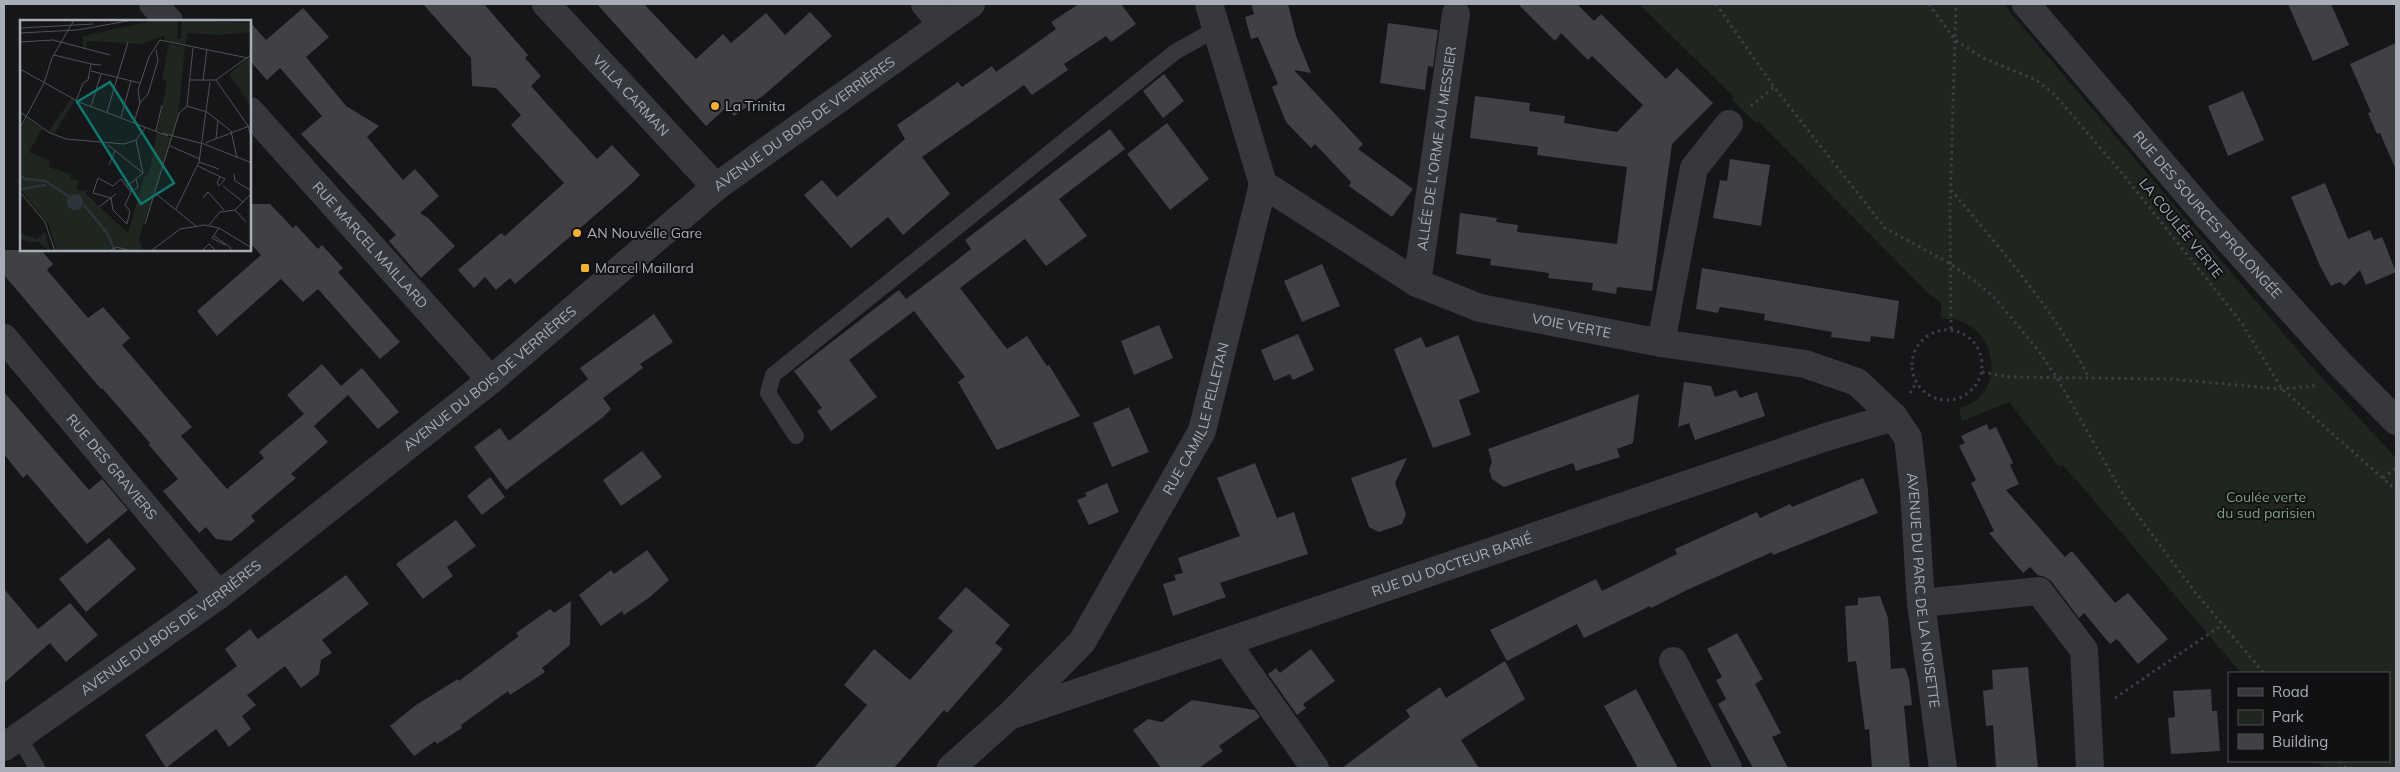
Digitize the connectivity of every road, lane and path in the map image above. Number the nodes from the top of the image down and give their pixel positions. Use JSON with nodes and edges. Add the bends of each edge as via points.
{"nodes":[{"id":1,"x":153,"y":4,"type":"edge"},
{"id":2,"x":546,"y":4,"type":"edge"},
{"id":3,"x":971,"y":4,"type":"edge"},
{"id":4,"x":1716,"y":4,"type":"edge"},
{"id":5,"x":1929,"y":4,"type":"edge"},
{"id":6,"x":1956,"y":4,"type":"edge"},
{"id":7,"x":2026,"y":4,"type":"edge"},
{"id":8,"x":934,"y":14,"type":"edge"},
{"id":9,"x":1456,"y":14,"type":"dead end"},
{"id":10,"x":1213,"y":16,"type":"edge"},
{"id":11,"x":168,"y":20,"type":"edge"},
{"id":12,"x":1955,"y":40,"type":"junction"},
{"id":13,"x":251,"y":112,"type":"edge"},
{"id":14,"x":1730,"y":124,"type":"dead end"},
{"id":15,"x":1263,"y":184,"type":"junction"},
{"id":16,"x":716,"y":187,"type":"junction"},
{"id":17,"x":1951,"y":189,"type":"junction"},
{"id":18,"x":1949,"y":263,"type":"junction"},
{"id":19,"x":1417,"y":284,"type":"junction"},
{"id":20,"x":1951,"y":329,"type":"junction"},
{"id":21,"x":4,"y":338,"type":"edge"},
{"id":22,"x":1661,"y":343,"type":"junction"},
{"id":23,"x":2340,"y":364,"type":"junction"},
{"id":24,"x":1982,"y":372,"type":"junction"},
{"id":25,"x":2057,"y":378,"type":"junction"},
{"id":26,"x":2089,"y":379,"type":"junction"},
{"id":27,"x":491,"y":380,"type":"junction"},
{"id":28,"x":2282,"y":389,"type":"junction"},
{"id":29,"x":2394,"y":415,"type":"edge"},
{"id":30,"x":1894,"y":417,"type":"junction"},
{"id":31,"x":796,"y":436,"type":"dead end"},
{"id":32,"x":2396,"y":468,"type":"edge"},
{"id":33,"x":2383,"y":478,"type":"junction"},
{"id":34,"x":2396,"y":490,"type":"edge"},
{"id":35,"x":218,"y":595,"type":"junction"},
{"id":36,"x":1921,"y":603,"type":"junction"},
{"id":37,"x":2222,"y":625,"type":"junction"},
{"id":38,"x":1226,"y":642,"type":"junction"},
{"id":39,"x":1673,"y":661,"type":"dead end"},
{"id":40,"x":2263,"y":672,"type":"edge"},
{"id":41,"x":1009,"y":716,"type":"junction"},
{"id":42,"x":2088,"y":716,"type":"junction"},
{"id":43,"x":11,"y":742,"type":"edge"},
{"id":44,"x":964,"y":764,"type":"edge"},
{"id":45,"x":37,"y":768,"type":"edge"},
{"id":46,"x":1315,"y":768,"type":"edge"},
{"id":47,"x":1728,"y":768,"type":"edge"},
{"id":48,"x":1943,"y":768,"type":"edge"},
{"id":49,"x":2090,"y":768,"type":"edge"}],
"edges":[{"from":1,"to":11,"type":"street"},
{"from":2,"to":16,"type":"street","name":"VILLA CARMAN"},
{"from":3,"to":8,"type":"street","name":"AVENUE DU BOIS DE VERRIÈRES"},
{"from":4,"to":18,"type":"path","via":[[1774,87],[1885,228]]},
{"from":5,"to":12,"type":"path","name":"LA COULÉE VERTE"},
{"from":6,"to":12,"type":"path"},
{"from":7,"to":23,"type":"street","name":"RUE DES SOURCES PROLONGÉE","via":[[2205,214]]},
{"from":8,"to":16,"type":"street","name":"AVENUE DU BOIS DE VERRIÈRES"},
{"from":9,"to":19,"type":"street","name":"ALLÉE DE L'ORME AU MESSIER"},
{"from":10,"to":15,"type":"street"},
{"from":10,"to":31,"type":"lane","via":[[1175,52],[773,375],[768,393]]},
{"from":12,"to":17,"type":"path"},
{"from":12,"to":28,"type":"path","name":"LA COULÉE VERTE","via":[[1983,58],[2036,80],[2054,94],[2241,322]]},
{"from":13,"to":27,"type":"street","name":"RUE MARCEL MAILLARD"},
{"from":14,"to":22,"type":"street","via":[[1694,168]]},
{"from":15,"to":19,"type":"street","name":"VOIE VERTE"},
{"from":15,"to":41,"type":"street","name":"RUE CAMILLE PELLETAN","via":[[1202,431],[1082,642]]},
{"from":16,"to":27,"type":"street","name":"AVENUE DU BOIS DE VERRIÈRES"},
{"from":17,"to":18,"type":"path"},
{"from":17,"to":26,"type":"path","via":[[2017,270],[2057,326]]},
{"from":18,"to":20,"type":"path"},
{"from":18,"to":25,"type":"path","via":[[1993,296]]},
{"from":19,"to":22,"type":"street","name":"VOIE VERTE","via":[[1480,308]]},
{"from":20,"to":24,"type":"path","via":[[1967,335],[1977,345],[1982,358]]},
{"from":20,"to":24,"type":"path","via":[[1928,334],[1918,343],[1912,356],[1916,383],[1926,394],[1939,400],[1953,400],[1966,395]]},
{"from":21,"to":35,"type":"street","name":"RUE DES GRAVIERS"},
{"from":22,"to":30,"type":"street","name":"VOIE VERTE","via":[[1805,364],[1856,382]]},
{"from":23,"to":28,"type":"path","via":[[2312,386]]},
{"from":23,"to":29,"type":"street","name":"RUE DES SOURCES PROLONGÉE"},
{"from":24,"to":25,"type":"path"},
{"from":25,"to":26,"type":"path"},
{"from":25,"to":37,"type":"path","via":[[2127,500]]},
{"from":26,"to":28,"type":"path","via":[[2170,379]]},
{"from":27,"to":35,"type":"street","name":"AVENUE DU BOIS DE VERRIÈRES"},
{"from":28,"to":33,"type":"path","name":"LA COULÉE VERTE"},
{"from":30,"to":36,"type":"street","name":"AVENUE DU PARC DE LA NOISETTE","via":[[1908,438]]},
{"from":30,"to":38,"type":"street","name":"RUE DU DOCTEUR BARIÉ","via":[[1826,436]]},
{"from":32,"to":33,"type":"path"},
{"from":33,"to":34,"type":"path","name":"LA COULÉE VERTE"},
{"from":35,"to":43,"type":"street","name":"AVENUE DU BOIS DE VERRIÈRES"},
{"from":36,"to":42,"type":"street","via":[[2039,591],[2084,650]]},
{"from":36,"to":48,"type":"street","name":"AVENUE DU PARC DE LA NOISETTE"},
{"from":37,"to":40,"type":"path"},
{"from":37,"to":42,"type":"path"},
{"from":38,"to":41,"type":"street","name":"RUE DU DOCTEUR BARIÉ"},
{"from":38,"to":46,"type":"street"},
{"from":39,"to":47,"type":"street"},
{"from":41,"to":44,"type":"street","name":"RUE CAMILLE PELLETAN"},
{"from":42,"to":49,"type":"street"},
{"from":43,"to":45,"type":"lane"}]}
